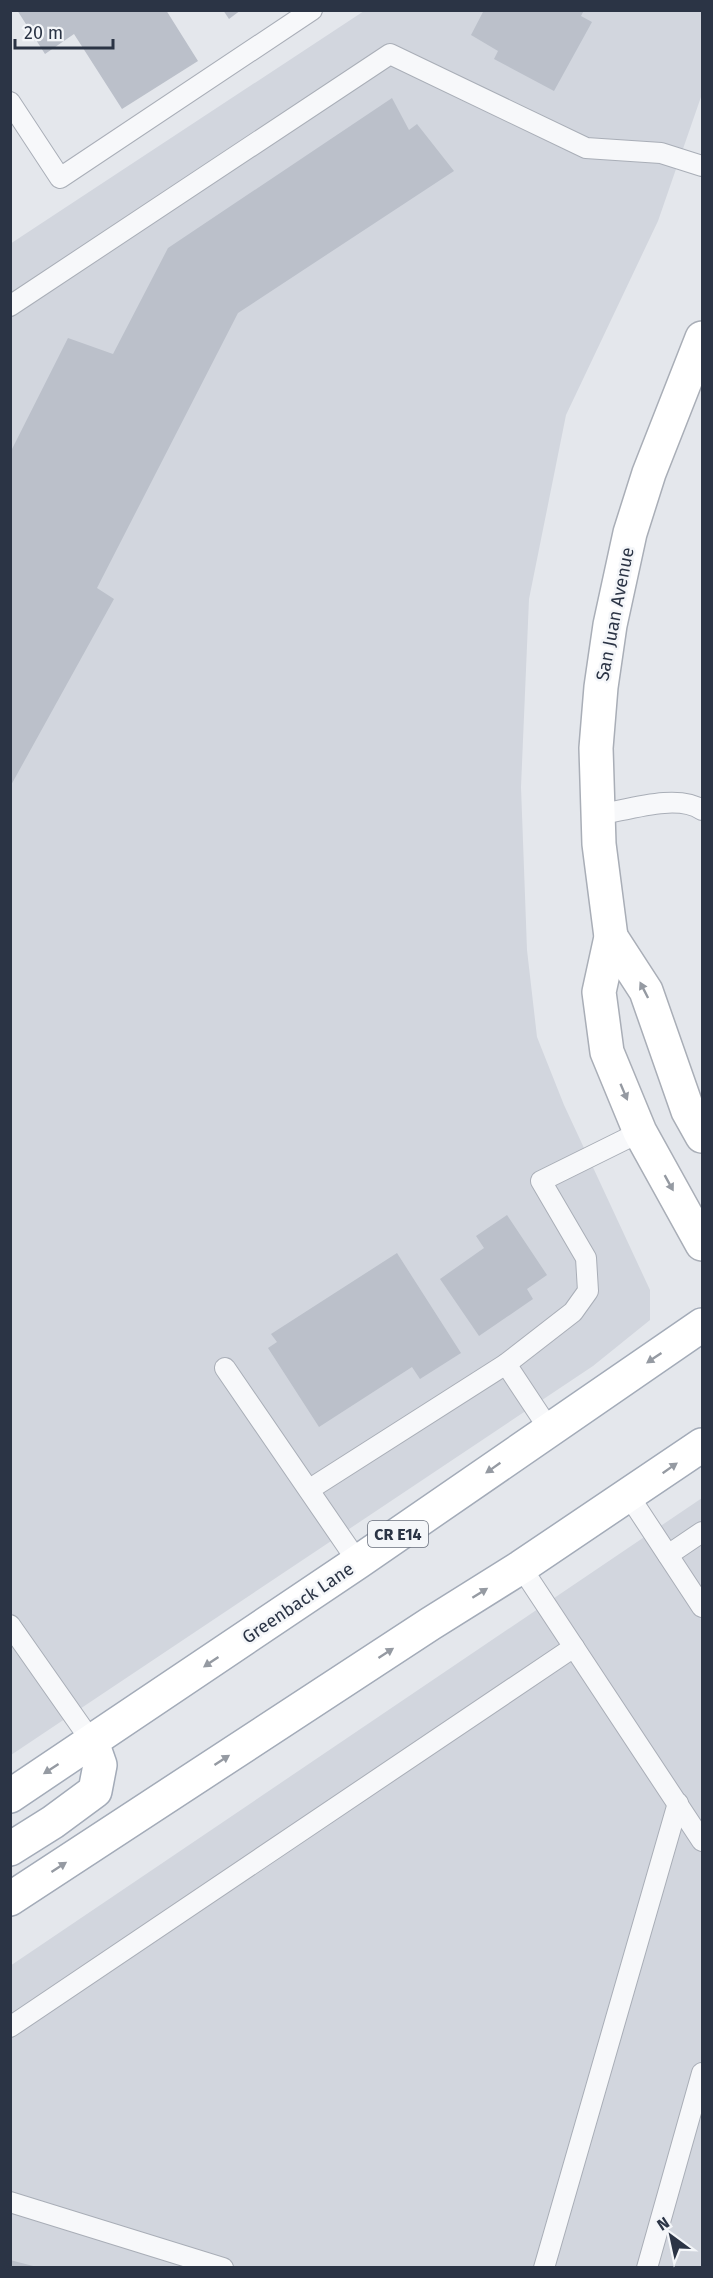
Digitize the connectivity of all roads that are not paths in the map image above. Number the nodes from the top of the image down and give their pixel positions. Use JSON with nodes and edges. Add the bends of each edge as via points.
{"nodes":[{"id":1,"x":312,"y":10,"type":"edge"},
{"id":2,"x":10,"y":102,"type":"edge"},
{"id":3,"x":702,"y":166,"type":"edge"},
{"id":4,"x":10,"y":306,"type":"edge"},
{"id":5,"x":702,"y":338,"type":"edge"},
{"id":6,"x":702,"y":810,"type":"edge"},
{"id":7,"x":598,"y":815,"type":"junction"},
{"id":8,"x":611,"y":937,"type":"junction"},
{"id":9,"x":698,"y":1117,"type":"edge"},
{"id":10,"x":640,"y":1132,"type":"junction"},
{"id":11,"x":702,"y":1244,"type":"edge"},
{"id":12,"x":702,"y":1325,"type":"edge"},
{"id":13,"x":506,"y":1364,"type":"junction"},
{"id":14,"x":225,"y":1368,"type":"dead end"},
{"id":15,"x":549,"y":1429,"type":"junction"},
{"id":16,"x":702,"y":1445,"type":"edge"},
{"id":17,"x":309,"y":1489,"type":"junction"},
{"id":18,"x":629,"y":1496,"type":"junction"},
{"id":19,"x":702,"y":1532,"type":"edge"},
{"id":20,"x":668,"y":1555,"type":"junction"},
{"id":21,"x":358,"y":1562,"type":"junction"},
{"id":22,"x":521,"y":1568,"type":"junction"},
{"id":23,"x":702,"y":1607,"type":"edge"},
{"id":24,"x":10,"y":1625,"type":"edge"},
{"id":25,"x":574,"y":1647,"type":"junction"},
{"id":26,"x":92,"y":1742,"type":"junction"},
{"id":27,"x":10,"y":1796,"type":"edge"},
{"id":28,"x":689,"y":1810,"type":"edge"},
{"id":29,"x":702,"y":1841,"type":"edge"},
{"id":30,"x":10,"y":1849,"type":"edge"},
{"id":31,"x":10,"y":1899,"type":"edge"},
{"id":32,"x":10,"y":2027,"type":"edge"},
{"id":33,"x":702,"y":2073,"type":"edge"},
{"id":34,"x":10,"y":2202,"type":"edge"},
{"id":35,"x":222,"y":2268,"type":"edge"},
{"id":36,"x":544,"y":2268,"type":"edge"},
{"id":37,"x":647,"y":2268,"type":"edge"}],
"edges":[{"from":1,"to":2,"type":"lane","via":[[60,178]]},
{"from":3,"to":4,"type":"lane","via":[[661,153],[586,148],[390,54]]},
{"from":5,"to":7,"type":"main road","name":"San Juan Avenue","via":[[630,533],[601,687],[596,748]]},
{"from":6,"to":7,"type":"lane","via":[[678,801]]},
{"from":7,"to":8,"type":"main road","name":"San Juan Avenue"},
{"from":9,"to":8,"type":"main road","name":"San Juan Avenue","one_way":true,"via":[[646,991]]},
{"from":8,"to":10,"type":"main road","name":"San Juan Avenue","one_way":true,"via":[[599,992],[607,1052]]},
{"from":10,"to":11,"type":"main road","name":"San Juan Avenue","one_way":true},
{"from":10,"to":13,"type":"lane","via":[[541,1181],[586,1258],[588,1291],[573,1312]]},
{"from":12,"to":15,"type":"main road","name":"Greenback Lane","number":"CR E14","one_way":true},
{"from":13,"to":15,"type":"lane"},
{"from":13,"to":17,"type":"lane"},
{"from":14,"to":17,"type":"lane"},
{"from":15,"to":21,"type":"main road","name":"Greenback Lane","number":"CR E14","one_way":true},
{"from":18,"to":16,"type":"main road","one_way":true},
{"from":17,"to":21,"type":"lane"},
{"from":18,"to":20,"type":"lane"},
{"from":18,"to":22,"type":"main road"},
{"from":19,"to":20,"type":"lane"},
{"from":20,"to":23,"type":"lane"},
{"from":21,"to":26,"type":"main road","name":"Greenback Lane","number":"CR E14","one_way":true},
{"from":22,"to":25,"type":"lane"},
{"from":31,"to":22,"type":"main road","one_way":true},
{"from":24,"to":26,"type":"lane"},
{"from":25,"to":28,"type":"lane"},
{"from":25,"to":32,"type":"lane"},
{"from":26,"to":27,"type":"main road","name":"Greenback Lane","number":"CR E14","one_way":true},
{"from":26,"to":30,"type":"main road","via":[[100,1765],[95,1791]]},
{"from":28,"to":29,"type":"lane"},
{"from":28,"to":36,"type":"lane"},
{"from":33,"to":37,"type":"lane"},
{"from":34,"to":35,"type":"lane"}]}
